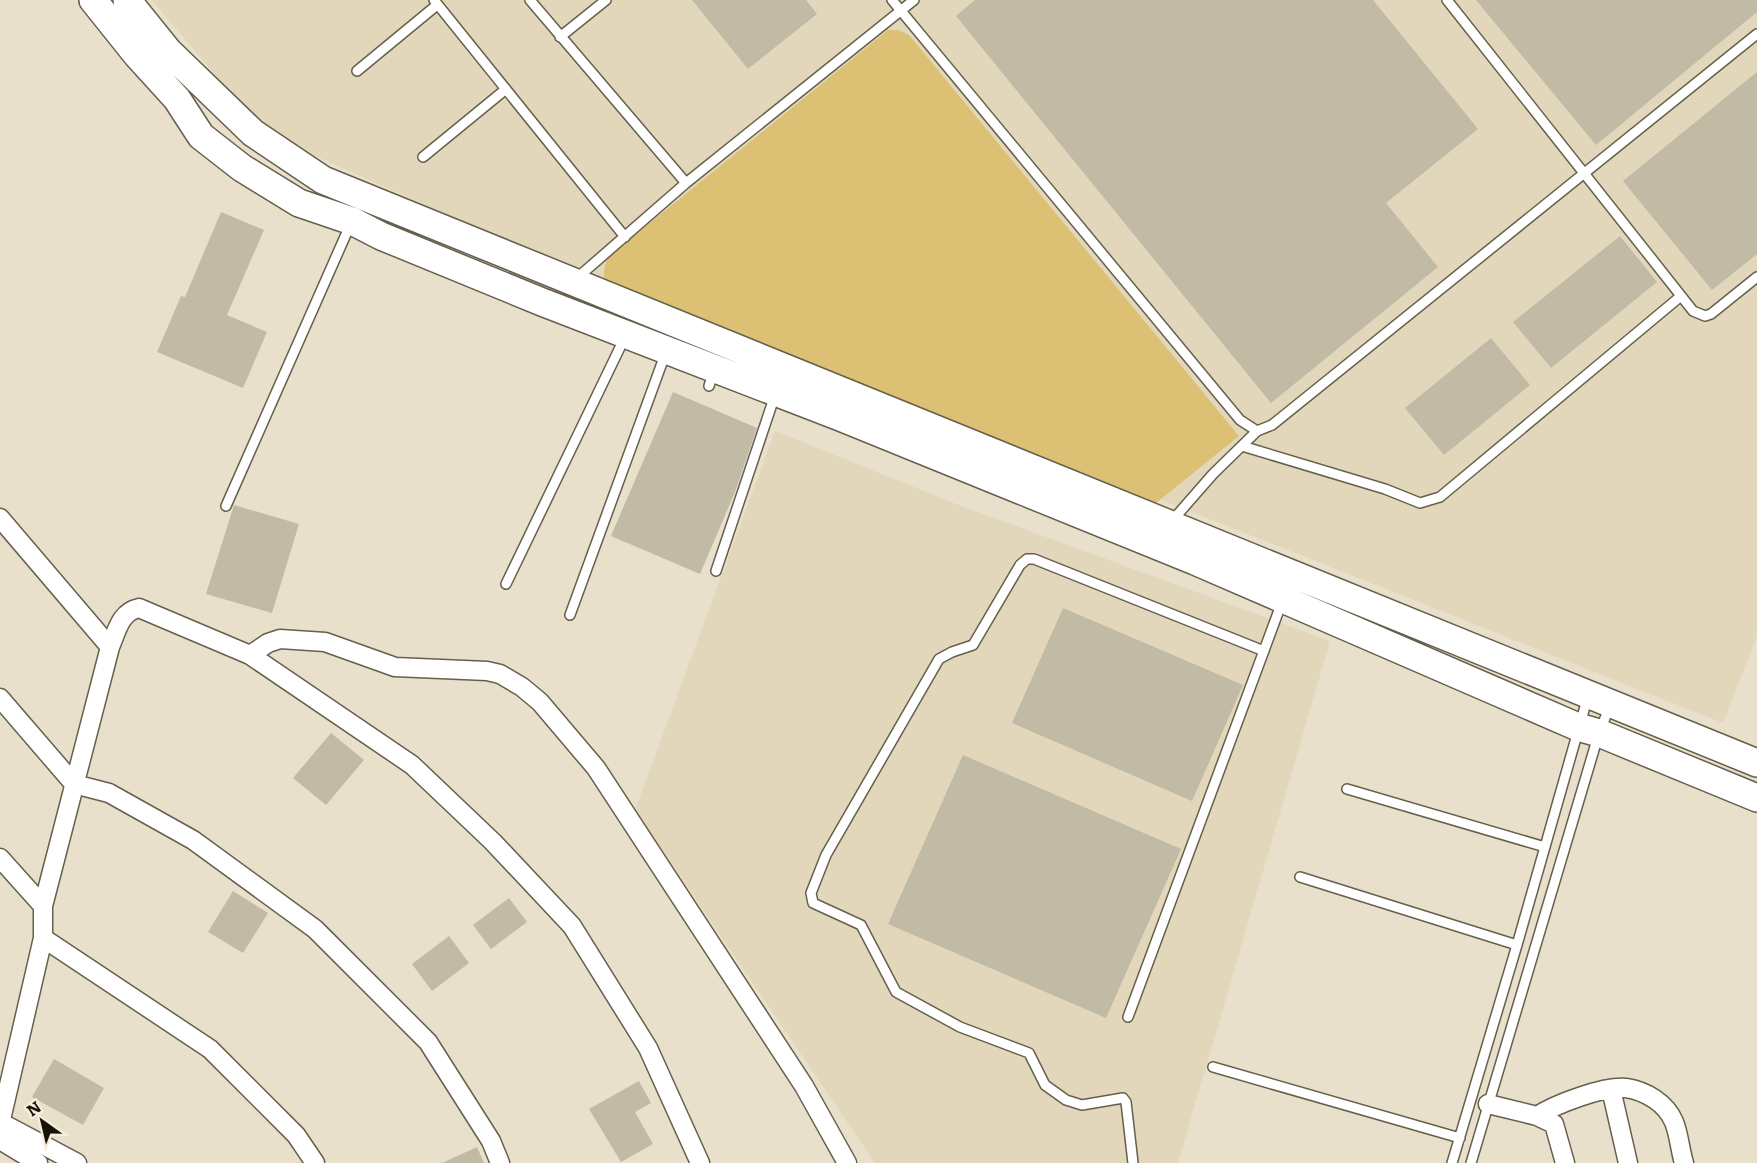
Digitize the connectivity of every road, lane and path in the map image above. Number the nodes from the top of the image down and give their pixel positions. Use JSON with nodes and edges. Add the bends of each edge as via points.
{"nodes":[{"id":1,"x":93,"y":0,"type":"edge"},
{"id":2,"x":127,"y":0,"type":"edge"},
{"id":3,"x":530,"y":0,"type":"edge"},
{"id":4,"x":606,"y":0,"type":"edge"},
{"id":5,"x":891,"y":0,"type":"edge"},
{"id":6,"x":914,"y":0,"type":"edge"},
{"id":7,"x":1447,"y":0,"type":"edge"},
{"id":8,"x":435,"y":2,"type":"edge"},
{"id":9,"x":900,"y":11,"type":"junction"},
{"id":10,"x":1757,"y":34,"type":"edge"},
{"id":11,"x":560,"y":37,"type":"junction"},
{"id":12,"x":357,"y":71,"type":"dead end"},
{"id":13,"x":506,"y":89,"type":"junction"},
{"id":14,"x":423,"y":157,"type":"dead end"},
{"id":15,"x":1585,"y":173,"type":"junction"},
{"id":16,"x":686,"y":183,"type":"junction"},
{"id":17,"x":352,"y":221,"type":"junction"},
{"id":18,"x":625,"y":237,"type":"junction"},
{"id":19,"x":1757,"y":277,"type":"edge"},
{"id":20,"x":573,"y":282,"type":"junction"},
{"id":21,"x":1681,"y":296,"type":"junction"},
{"id":22,"x":627,"y":334,"type":"junction"},
{"id":23,"x":667,"y":350,"type":"junction"},
{"id":24,"x":776,"y":392,"type":"junction"},
{"id":25,"x":1257,"y":431,"type":"junction"},
{"id":26,"x":918,"y":435,"type":"junction"},
{"id":27,"x":1242,"y":447,"type":"junction"},
{"id":28,"x":226,"y":506,"type":"dead end"},
{"id":29,"x":0,"y":518,"type":"edge"},
{"id":30,"x":1169,"y":524,"type":"junction"},
{"id":31,"x":716,"y":571,"type":"dead end"},
{"id":32,"x":506,"y":584,"type":"dead end"},
{"id":33,"x":1283,"y":600,"type":"junction"},
{"id":34,"x":570,"y":615,"type":"dead end"},
{"id":35,"x":110,"y":647,"type":"junction"},
{"id":36,"x":1264,"y":651,"type":"junction"},
{"id":37,"x":250,"y":655,"type":"junction"},
{"id":38,"x":0,"y":698,"type":"edge"},
{"id":39,"x":1600,"y":699,"type":"junction"},
{"id":40,"x":1589,"y":730,"type":"junction"},
{"id":41,"x":1757,"y":763,"type":"edge"},
{"id":42,"x":74,"y":784,"type":"junction"},
{"id":43,"x":1347,"y":789,"type":"dead end"},
{"id":44,"x":1757,"y":798,"type":"edge"},
{"id":45,"x":1545,"y":847,"type":"junction"},
{"id":46,"x":0,"y":858,"type":"edge"},
{"id":47,"x":1300,"y":877,"type":"dead end"},
{"id":48,"x":44,"y":906,"type":"junction"},
{"id":49,"x":44,"y":938,"type":"junction"},
{"id":50,"x":1517,"y":945,"type":"junction"},
{"id":51,"x":1128,"y":1017,"type":"dead end"},
{"id":52,"x":0,"y":1052,"type":"edge"},
{"id":53,"x":14,"y":1067,"type":"junction"},
{"id":54,"x":1213,"y":1067,"type":"dead end"},
{"id":55,"x":1611,"y":1089,"type":"junction"},
{"id":56,"x":1488,"y":1104,"type":"junction"},
{"id":57,"x":1537,"y":1116,"type":"junction"},
{"id":58,"x":0,"y":1123,"type":"edge"},
{"id":59,"x":1460,"y":1138,"type":"junction"},
{"id":60,"x":0,"y":1140,"type":"edge"},
{"id":61,"x":38,"y":1163,"type":"edge"},
{"id":62,"x":76,"y":1163,"type":"edge"},
{"id":63,"x":315,"y":1163,"type":"edge"},
{"id":64,"x":500,"y":1163,"type":"edge"},
{"id":65,"x":700,"y":1163,"type":"edge"},
{"id":66,"x":847,"y":1163,"type":"edge"},
{"id":67,"x":1133,"y":1163,"type":"edge"},
{"id":68,"x":1452,"y":1163,"type":"edge"},
{"id":69,"x":1471,"y":1163,"type":"edge"},
{"id":70,"x":1565,"y":1163,"type":"edge"},
{"id":71,"x":1628,"y":1163,"type":"edge"},
{"id":72,"x":1684,"y":1163,"type":"edge"}],
"edges":[{"from":1,"to":17,"type":"street","via":[[177,99],[201,136],[242,168],[300,203]]},
{"from":2,"to":20,"type":"street","via":[[168,51],[253,133],[323,180]]},
{"from":3,"to":11,"type":"lane"},
{"from":4,"to":11,"type":"lane"},
{"from":5,"to":9,"type":"lane"},
{"from":6,"to":9,"type":"lane"},
{"from":7,"to":15,"type":"lane"},
{"from":8,"to":12,"type":"lane"},
{"from":8,"to":13,"type":"lane"},
{"from":9,"to":16,"type":"lane"},
{"from":9,"to":25,"type":"lane","via":[[1240,420]]},
{"from":10,"to":15,"type":"lane"},
{"from":11,"to":16,"type":"lane"},
{"from":13,"to":14,"type":"lane"},
{"from":13,"to":18,"type":"lane"},
{"from":15,"to":21,"type":"lane"},
{"from":15,"to":25,"type":"lane","via":[[1272,425]]},
{"from":16,"to":18,"type":"lane"},
{"from":17,"to":22,"type":"street"},
{"from":17,"to":28,"type":"lane"},
{"from":18,"to":20,"type":"lane"},
{"from":19,"to":21,"type":"lane","via":[[1711,314],[1693,311]]},
{"from":20,"to":26,"type":"street"},
{"from":21,"to":27,"type":"lane","via":[[1440,497],[1420,503]]},
{"from":22,"to":23,"type":"street"},
{"from":22,"to":32,"type":"lane"},
{"from":23,"to":24,"type":"street","via":[[712,378]]},
{"from":23,"to":34,"type":"lane"},
{"from":24,"to":26,"type":"street"},
{"from":24,"to":31,"type":"lane"},
{"from":25,"to":27,"type":"lane"},
{"from":26,"to":30,"type":"street"},
{"from":26,"to":33,"type":"street"},
{"from":27,"to":30,"type":"lane"},
{"from":29,"to":35,"type":"street"},
{"from":30,"to":39,"type":"street"},
{"from":33,"to":36,"type":"lane"},
{"from":33,"to":40,"type":"street"},
{"from":35,"to":37,"type":"street","via":[[124,614],[138,608]]},
{"from":35,"to":42,"type":"street"},
{"from":36,"to":51,"type":"lane"},
{"from":36,"to":67,"type":"lane","via":[[1027,559],[973,645],[939,659],[826,855],[811,893],[813,903],[861,925],[896,992],[960,1027],[1029,1053],[1045,1085],[1066,1100],[1082,1105],[1123,1098]]},
{"from":37,"to":65,"type":"street","via":[[412,765],[494,842],[572,926],[648,1048]]},
{"from":37,"to":66,"type":"street","via":[[280,639],[325,642],[395,667],[494,672],[540,702],[596,768],[804,1086]]},
{"from":38,"to":42,"type":"street"},
{"from":39,"to":40,"type":"lane"},
{"from":39,"to":40,"type":"lane"},
{"from":39,"to":41,"type":"street"},
{"from":40,"to":44,"type":"street"},
{"from":40,"to":45,"type":"lane"},
{"from":40,"to":56,"type":"lane"},
{"from":42,"to":48,"type":"street"},
{"from":42,"to":64,"type":"street","via":[[109,793],[193,840],[315,929],[428,1042],[491,1141]]},
{"from":43,"to":45,"type":"lane"},
{"from":45,"to":50,"type":"lane"},
{"from":46,"to":48,"type":"street"},
{"from":47,"to":50,"type":"lane"},
{"from":48,"to":49,"type":"street"},
{"from":49,"to":53,"type":"street"},
{"from":49,"to":63,"type":"street","via":[[210,1049],[296,1135]]},
{"from":50,"to":59,"type":"lane"},
{"from":52,"to":53,"type":"street"},
{"from":53,"to":58,"type":"street"},
{"from":54,"to":59,"type":"lane"},
{"from":55,"to":57,"type":"street","via":[[1556,1105]]},
{"from":55,"to":71,"type":"street"},
{"from":55,"to":72,"type":"street","via":[[1626,1088],[1653,1097],[1664,1107],[1674,1122]]},
{"from":56,"to":57,"type":"street"},
{"from":56,"to":69,"type":"lane"},
{"from":57,"to":70,"type":"street","via":[[1554,1124]]},
{"from":58,"to":62,"type":"street"},
{"from":59,"to":68,"type":"lane"},
{"from":60,"to":61,"type":"street"}]}
